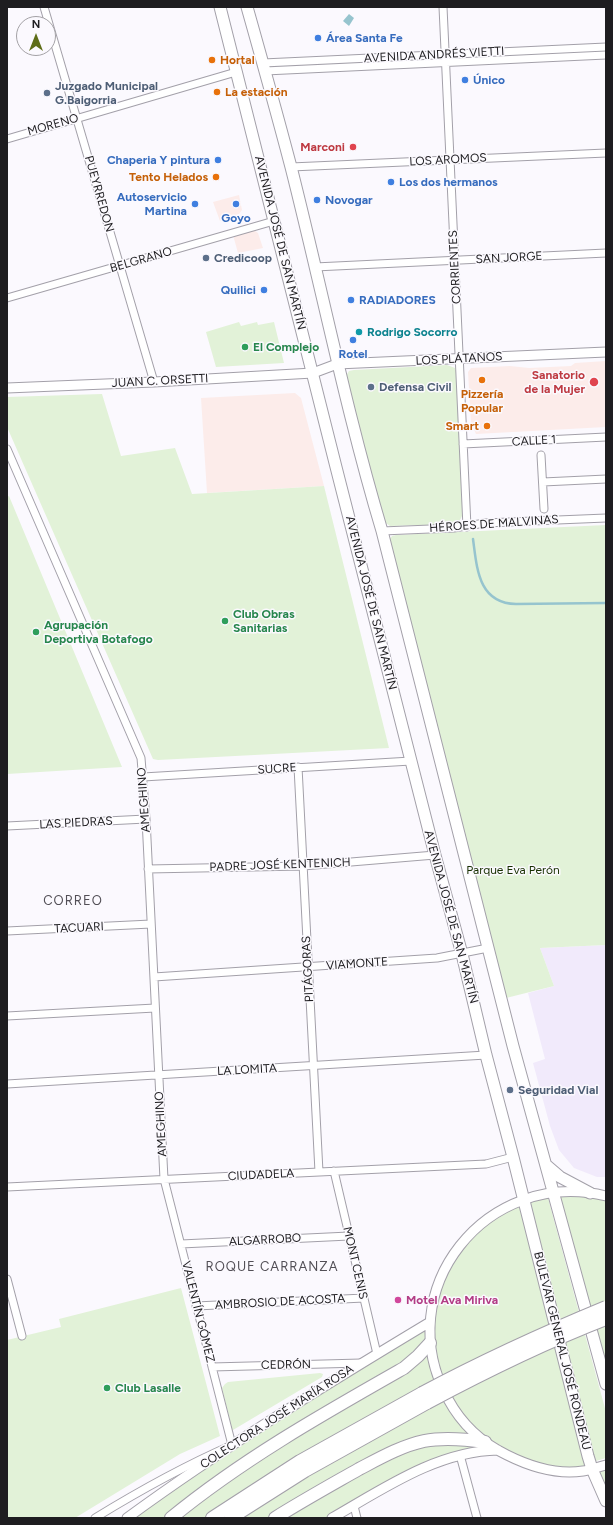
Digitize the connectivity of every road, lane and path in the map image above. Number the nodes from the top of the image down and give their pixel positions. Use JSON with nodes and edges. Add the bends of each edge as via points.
{"nodes":[{"id":1,"x":44,"y":7,"type":"edge"},
{"id":2,"x":220,"y":7,"type":"edge"},
{"id":3,"x":247,"y":7,"type":"edge"},
{"id":4,"x":443,"y":7,"type":"edge"},
{"id":5,"x":606,"y":47,"type":"edge"},
{"id":6,"x":446,"y":55,"type":"junction"},
{"id":7,"x":606,"y":55,"type":"edge"},
{"id":8,"x":446,"y":63,"type":"junction"},
{"id":9,"x":264,"y":67,"type":"junction"},
{"id":10,"x":236,"y":72,"type":"junction"},
{"id":11,"x":77,"y":118,"type":"junction"},
{"id":12,"x":7,"y":139,"type":"edge"},
{"id":13,"x":606,"y":153,"type":"edge"},
{"id":14,"x":450,"y":160,"type":"junction"},
{"id":15,"x":291,"y":167,"type":"junction"},
{"id":16,"x":274,"y":221,"type":"junction"},
{"id":17,"x":606,"y":253,"type":"edge"},
{"id":18,"x":455,"y":260,"type":"junction"},
{"id":19,"x":120,"y":266,"type":"junction"},
{"id":20,"x":315,"y":267,"type":"junction"},
{"id":21,"x":7,"y":298,"type":"edge"},
{"id":22,"x":606,"y":352,"type":"edge"},
{"id":23,"x":459,"y":358,"type":"junction"},
{"id":24,"x":337,"y":364,"type":"junction"},
{"id":25,"x":313,"y":373,"type":"junction"},
{"id":26,"x":154,"y":382,"type":"junction"},
{"id":27,"x":7,"y":388,"type":"edge"},
{"id":28,"x":606,"y":437,"type":"edge"},
{"id":29,"x":463,"y":444,"type":"junction"},
{"id":30,"x":7,"y":449,"type":"edge"},
{"id":31,"x":541,"y":455,"type":"dead end"},
{"id":32,"x":606,"y":479,"type":"edge"},
{"id":33,"x":542,"y":482,"type":"junction"},
{"id":34,"x":544,"y":509,"type":"dead end"},
{"id":35,"x":606,"y":518,"type":"edge"},
{"id":36,"x":467,"y":527,"type":"junction"},
{"id":37,"x":382,"y":531,"type":"junction"},
{"id":38,"x":411,"y":760,"type":"junction"},
{"id":39,"x":298,"y":767,"type":"junction"},
{"id":40,"x":143,"y":777,"type":"junction"},
{"id":41,"x":146,"y":819,"type":"junction"},
{"id":42,"x":7,"y":826,"type":"edge"},
{"id":43,"x":435,"y":855,"type":"junction"},
{"id":44,"x":303,"y":866,"type":"junction"},
{"id":45,"x":148,"y":869,"type":"junction"},
{"id":46,"x":151,"y":924,"type":"junction"},
{"id":47,"x":7,"y":931,"type":"edge"},
{"id":48,"x":488,"y":948,"type":"junction"},
{"id":49,"x":462,"y":954,"type":"junction"},
{"id":50,"x":308,"y":967,"type":"junction"},
{"id":51,"x":154,"y":977,"type":"junction"},
{"id":52,"x":155,"y":1008,"type":"junction"},
{"id":53,"x":7,"y":1016,"type":"edge"},
{"id":54,"x":486,"y":1055,"type":"junction"},
{"id":55,"x":314,"y":1066,"type":"junction"},
{"id":56,"x":158,"y":1075,"type":"junction"},
{"id":57,"x":7,"y":1084,"type":"edge"},
{"id":58,"x":513,"y":1157,"type":"junction"},
{"id":59,"x":546,"y":1165,"type":"junction"},
{"id":60,"x":334,"y":1171,"type":"junction"},
{"id":61,"x":319,"y":1172,"type":"junction"},
{"id":62,"x":164,"y":1179,"type":"junction"},
{"id":63,"x":7,"y":1187,"type":"edge"},
{"id":64,"x":553,"y":1192,"type":"junction"},
{"id":65,"x":593,"y":1193,"type":"junction"},
{"id":66,"x":606,"y":1195,"type":"edge"},
{"id":67,"x":523,"y":1199,"type":"junction"},
{"id":68,"x":349,"y":1236,"type":"junction"},
{"id":69,"x":181,"y":1244,"type":"junction"},
{"id":70,"x":7,"y":1279,"type":"edge"},
{"id":71,"x":364,"y":1298,"type":"junction"},
{"id":72,"x":196,"y":1306,"type":"junction"},
{"id":73,"x":606,"y":1307,"type":"edge"},
{"id":74,"x":606,"y":1319,"type":"edge"},
{"id":75,"x":430,"y":1322,"type":"junction"},
{"id":76,"x":22,"y":1336,"type":"dead end"},
{"id":77,"x":430,"y":1343,"type":"junction"},
{"id":78,"x":377,"y":1354,"type":"junction"},
{"id":79,"x":361,"y":1364,"type":"junction"},
{"id":80,"x":212,"y":1367,"type":"junction"},
{"id":81,"x":606,"y":1384,"type":"edge"},
{"id":82,"x":424,"y":1398,"type":"junction"},
{"id":83,"x":485,"y":1442,"type":"junction"},
{"id":84,"x":232,"y":1444,"type":"junction"},
{"id":85,"x":498,"y":1450,"type":"junction"},
{"id":86,"x":460,"y":1455,"type":"junction"},
{"id":87,"x":606,"y":1465,"type":"edge"},
{"id":88,"x":592,"y":1469,"type":"junction"},
{"id":89,"x":606,"y":1501,"type":"edge"},
{"id":90,"x":354,"y":1506,"type":"junction"},
{"id":91,"x":95,"y":1518,"type":"edge"},
{"id":92,"x":127,"y":1518,"type":"edge"},
{"id":93,"x":170,"y":1518,"type":"edge"},
{"id":94,"x":212,"y":1518,"type":"edge"},
{"id":95,"x":231,"y":1518,"type":"edge"},
{"id":96,"x":274,"y":1518,"type":"edge"},
{"id":97,"x":332,"y":1518,"type":"edge"},
{"id":98,"x":357,"y":1518,"type":"edge"},
{"id":99,"x":477,"y":1518,"type":"edge"}],
"edges":[{"from":1,"to":11,"type":"street","name":"PUEYRREDON"},
{"from":2,"to":10,"type":"main road","name":"AVENIDA JOSÉ DE SAN MARTÍN"},
{"from":3,"to":9,"type":"main road"},
{"from":4,"to":6,"type":"street","name":"CORRIENTES"},
{"from":5,"to":6,"type":"street","name":"AVENIDA ANDRÉS VIETTI"},
{"from":6,"to":8,"type":"street","name":"CORRIENTES"},
{"from":6,"to":9,"type":"street","name":"AVENIDA ANDRÉS VIETTI"},
{"from":7,"to":8,"type":"street","name":"AVENIDA ANDRÉS VIETTI"},
{"from":8,"to":9,"type":"street","name":"AVENIDA ANDRÉS VIETTI"},
{"from":8,"to":14,"type":"street","name":"CORRIENTES"},
{"from":9,"to":15,"type":"main road"},
{"from":10,"to":11,"type":"street","name":"MORENO"},
{"from":10,"to":16,"type":"main road","name":"AVENIDA JOSÉ DE SAN MARTÍN"},
{"from":11,"to":12,"type":"street","name":"MORENO"},
{"from":11,"to":19,"type":"street","name":"PUEYRREDON"},
{"from":13,"to":14,"type":"street","name":"LOS AROMOS"},
{"from":14,"to":15,"type":"street","name":"LOS AROMOS"},
{"from":14,"to":18,"type":"street","name":"CORRIENTES"},
{"from":15,"to":20,"type":"main road"},
{"from":16,"to":19,"type":"street","name":"BELGRANO"},
{"from":16,"to":25,"type":"main road","name":"AVENIDA JOSÉ DE SAN MARTÍN"},
{"from":17,"to":18,"type":"street","name":"SAN JORGE"},
{"from":18,"to":20,"type":"street","name":"SAN JORGE"},
{"from":18,"to":23,"type":"street","name":"CORRIENTES"},
{"from":19,"to":21,"type":"street","name":"BELGRANO"},
{"from":19,"to":26,"type":"street","name":"PUEYRREDON"},
{"from":20,"to":24,"type":"main road"},
{"from":22,"to":23,"type":"main road","name":"LOS PLÁTANOS"},
{"from":23,"to":24,"type":"main road","name":"LOS PLÁTANOS"},
{"from":23,"to":29,"type":"street","name":"CORRIENTES"},
{"from":24,"to":25,"type":"main road","name":"LOS PLÁTANOS"},
{"from":24,"to":37,"type":"main road"},
{"from":25,"to":26,"type":"main road","name":"JUAN C. ORSETTI"},
{"from":25,"to":38,"type":"main road","name":"AVENIDA JOSÉ DE SAN MARTÍN"},
{"from":26,"to":27,"type":"main road","name":"JUAN C. ORSETTI"},
{"from":28,"to":29,"type":"street","name":"CALLE 1"},
{"from":29,"to":36,"type":"street","name":"CORRIENTES"},
{"from":30,"to":40,"type":"street","name":"AMEGHINO","via":[[142,758]]},
{"from":31,"to":33,"type":"street"},
{"from":32,"to":33,"type":"street"},
{"from":33,"to":34,"type":"street"},
{"from":35,"to":36,"type":"street","name":"HÉROES DE MALVINAS","via":[[485,523]]},
{"from":36,"to":37,"type":"street","name":"HÉROES DE MALVINAS"},
{"from":37,"to":48,"type":"main road"},
{"from":38,"to":39,"type":"street","name":"SUCRE"},
{"from":38,"to":43,"type":"main road","name":"AVENIDA JOSÉ DE SAN MARTÍN"},
{"from":39,"to":40,"type":"street","name":"SUCRE"},
{"from":39,"to":44,"type":"street","name":"PITÁGORAS"},
{"from":40,"to":41,"type":"street","name":"AMEGHINO"},
{"from":41,"to":42,"type":"street","name":"LAS PIEDRAS"},
{"from":41,"to":45,"type":"street","name":"AMEGHINO"},
{"from":43,"to":44,"type":"street","name":"PADRE JOSÉ KENTENICH"},
{"from":43,"to":49,"type":"main road","name":"AVENIDA JOSÉ DE SAN MARTÍN"},
{"from":44,"to":45,"type":"street","name":"PADRE JOSÉ KENTENICH"},
{"from":44,"to":50,"type":"street","name":"PITÁGORAS"},
{"from":45,"to":46,"type":"street","name":"AMEGHINO"},
{"from":46,"to":47,"type":"street","name":"TACUARI"},
{"from":46,"to":51,"type":"street","name":"AMEGHINO"},
{"from":48,"to":49,"type":"street","name":"VIAMONTE"},
{"from":48,"to":59,"type":"main road"},
{"from":49,"to":50,"type":"street","name":"VIAMONTE"},
{"from":49,"to":54,"type":"main road","name":"AVENIDA JOSÉ DE SAN MARTÍN"},
{"from":50,"to":51,"type":"street","name":"VIAMONTE"},
{"from":50,"to":55,"type":"street","name":"PITÁGORAS"},
{"from":51,"to":52,"type":"street","name":"AMEGHINO"},
{"from":52,"to":53,"type":"street"},
{"from":52,"to":56,"type":"street","name":"AMEGHINO"},
{"from":54,"to":55,"type":"street","name":"LA LOMITA"},
{"from":54,"to":58,"type":"main road","name":"AVENIDA JOSÉ DE SAN MARTÍN"},
{"from":55,"to":56,"type":"street","name":"LA LOMITA"},
{"from":55,"to":61,"type":"street","name":"PITÁGORAS"},
{"from":56,"to":57,"type":"street","name":"LA LOMITA"},
{"from":56,"to":62,"type":"street","name":"AMEGHINO"},
{"from":58,"to":60,"type":"street","name":"CIUDADELA","via":[[486,1164]]},
{"from":58,"to":67,"type":"main road","name":"AVENIDA JOSÉ DE SAN MARTÍN"},
{"from":59,"to":64,"type":"main road"},
{"from":59,"to":65,"type":"main road","via":[[560,1177]]},
{"from":60,"to":61,"type":"street","name":"CIUDADELA"},
{"from":60,"to":68,"type":"street","name":"MONT CENIS"},
{"from":61,"to":62,"type":"street","name":"CIUDADELA"},
{"from":62,"to":63,"type":"street","name":"CIUDADELA"},
{"from":62,"to":69,"type":"street","name":"VALENTÍN GÓMEZ"},
{"from":64,"to":65,"type":"main road"},
{"from":64,"to":67,"type":"main road"},
{"from":64,"to":81,"type":"main road"},
{"from":65,"to":66,"type":"main road"},
{"from":67,"to":75,"type":"main road","via":[[485,1220],[469,1234],[455,1252],[444,1269],[436,1291]]},
{"from":67,"to":88,"type":"main road","name":"BULEVAR GENERAL JOSÉ RONDEAU"},
{"from":68,"to":69,"type":"street","name":"ALGARROBO"},
{"from":68,"to":71,"type":"street","name":"MONT CENIS"},
{"from":69,"to":72,"type":"street","name":"VALENTÍN GÓMEZ"},
{"from":70,"to":76,"type":"street"},
{"from":71,"to":72,"type":"street","name":"AMBROSIO DE ACOSTA"},
{"from":71,"to":78,"type":"street","name":"MONT CENIS"},
{"from":72,"to":80,"type":"street","name":"VALENTÍN GÓMEZ"},
{"from":73,"to":82,"type":"highway","bridge":true,"via":[[470,1367]]},
{"from":74,"to":82,"type":"highway","bridge":true},
{"from":75,"to":77,"type":"main road"},
{"from":75,"to":78,"type":"main road","name":"COLECTORA JOSÉ MARÍA ROSA"},
{"from":77,"to":83,"type":"main road","via":[[434,1366],[453,1408]]},
{"from":77,"to":93,"type":"highway","via":[[404,1368],[252,1457]]},
{"from":78,"to":79,"type":"main road","name":"COLECTORA JOSÉ MARÍA ROSA"},
{"from":79,"to":80,"type":"street","name":"CEDRÓN"},
{"from":79,"to":84,"type":"main road","name":"COLECTORA JOSÉ MARÍA ROSA"},
{"from":80,"to":84,"type":"street","name":"VALENTÍN GÓMEZ"},
{"from":82,"to":94,"type":"highway","via":[[300,1461]]},
{"from":82,"to":95,"type":"highway"},
{"from":83,"to":85,"type":"main road"},
{"from":83,"to":96,"type":"highway","via":[[446,1439],[424,1441],[404,1447]]},
{"from":84,"to":91,"type":"street","via":[[196,1460]]},
{"from":84,"to":92,"type":"main road","name":"COLECTORA JOSÉ MARÍA ROSA"},
{"from":85,"to":86,"type":"main road","via":[[480,1450]]},
{"from":85,"to":88,"type":"main road","via":[[520,1461],[546,1469],[569,1472]]},
{"from":86,"to":90,"type":"main road","via":[[419,1470]]},
{"from":86,"to":99,"type":"street"},
{"from":87,"to":88,"type":"main road"},
{"from":88,"to":89,"type":"main road","name":"BULEVAR GENERAL JOSÉ RONDEAU"},
{"from":90,"to":97,"type":"main road"},
{"from":90,"to":98,"type":"street"}]}
